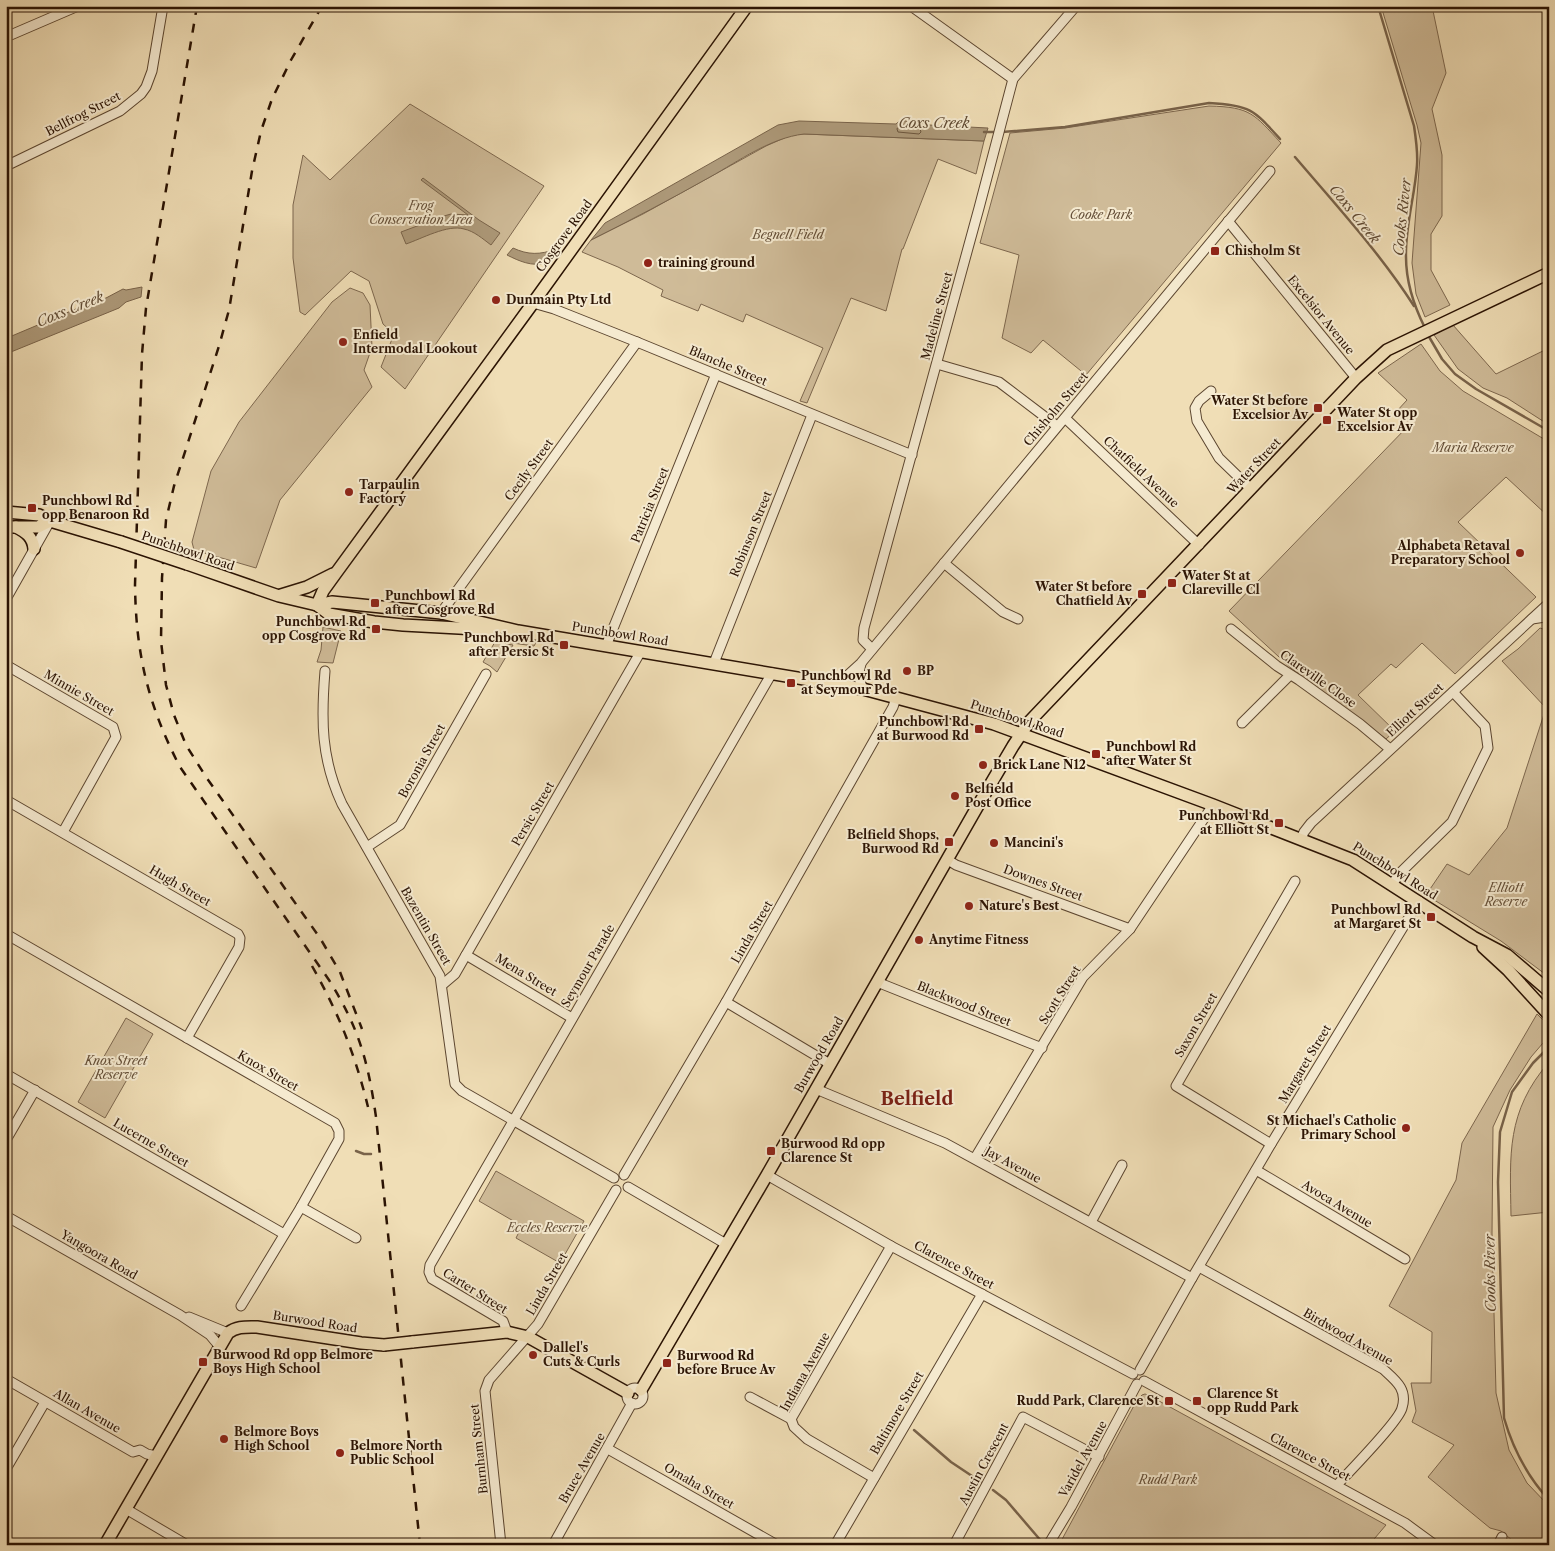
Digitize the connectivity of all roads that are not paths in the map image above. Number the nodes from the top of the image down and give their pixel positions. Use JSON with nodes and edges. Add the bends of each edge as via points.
{"nodes":[{"id":1,"x":78,"y":6,"type":"edge"},
{"id":2,"x":163,"y":6,"type":"edge"},
{"id":3,"x":747,"y":6,"type":"edge"},
{"id":4,"x":911,"y":6,"type":"edge"},
{"id":5,"x":1076,"y":6,"type":"edge"},
{"id":6,"x":67,"y":8,"type":"edge"},
{"id":7,"x":6,"y":37,"type":"edge"},
{"id":8,"x":1013,"y":79,"type":"junction"},
{"id":9,"x":6,"y":166,"type":"edge"},
{"id":10,"x":1270,"y":171,"type":"dead end"},
{"id":11,"x":1228,"y":221,"type":"junction"},
{"id":12,"x":1549,"y":273,"type":"edge"},
{"id":13,"x":533,"y":303,"type":"junction"},
{"id":14,"x":637,"y":342,"type":"junction"},
{"id":15,"x":937,"y":364,"type":"junction"},
{"id":16,"x":716,"y":374,"type":"junction"},
{"id":17,"x":1356,"y":378,"type":"junction"},
{"id":18,"x":1211,"y":391,"type":"dead end"},
{"id":19,"x":812,"y":415,"type":"junction"},
{"id":20,"x":1065,"y":418,"type":"junction"},
{"id":21,"x":1057,"y":426,"type":"junction"},
{"id":22,"x":912,"y":455,"type":"junction"},
{"id":23,"x":1251,"y":489,"type":"junction"},
{"id":24,"x":6,"y":512,"type":"edge"},
{"id":25,"x":50,"y":521,"type":"junction"},
{"id":26,"x":11,"y":527,"type":"edge"},
{"id":27,"x":1199,"y":545,"type":"junction"},
{"id":28,"x":34,"y":549,"type":"junction"},
{"id":29,"x":944,"y":564,"type":"junction"},
{"id":30,"x":336,"y":572,"type":"junction"},
{"id":31,"x":279,"y":596,"type":"junction"},
{"id":32,"x":6,"y":600,"type":"edge"},
{"id":33,"x":1549,"y":602,"type":"edge"},
{"id":34,"x":317,"y":605,"type":"junction"},
{"id":35,"x":441,"y":613,"type":"junction"},
{"id":36,"x":1018,"y":618,"type":"dead end"},
{"id":37,"x":1549,"y":618,"type":"edge"},
{"id":38,"x":1532,"y":619,"type":"junction"},
{"id":39,"x":1231,"y":629,"type":"dead end"},
{"id":40,"x":518,"y":630,"type":"junction"},
{"id":41,"x":606,"y":646,"type":"junction"},
{"id":42,"x":872,"y":649,"type":"junction"},
{"id":43,"x":641,"y":651,"type":"junction"},
{"id":44,"x":714,"y":663,"type":"junction"},
{"id":45,"x":861,"y":663,"type":"junction"},
{"id":46,"x":6,"y":665,"type":"edge"},
{"id":47,"x":325,"y":671,"type":"dead end"},
{"id":48,"x":772,"y":673,"type":"junction"},
{"id":49,"x":486,"y":674,"type":"dead end"},
{"id":50,"x":1290,"y":674,"type":"junction"},
{"id":51,"x":838,"y":684,"type":"junction"},
{"id":52,"x":863,"y":689,"type":"junction"},
{"id":53,"x":1453,"y":692,"type":"junction"},
{"id":54,"x":896,"y":698,"type":"junction"},
{"id":55,"x":1242,"y":723,"type":"dead end"},
{"id":56,"x":1021,"y":733,"type":"junction"},
{"id":57,"x":1390,"y":750,"type":"junction"},
{"id":58,"x":6,"y":800,"type":"edge"},
{"id":59,"x":1213,"y":805,"type":"junction"},
{"id":60,"x":62,"y":832,"type":"junction"},
{"id":61,"x":1301,"y":839,"type":"junction"},
{"id":62,"x":367,"y":847,"type":"junction"},
{"id":63,"x":948,"y":860,"type":"junction"},
{"id":64,"x":1295,"y":881,"type":"dead end"},
{"id":65,"x":1392,"y":884,"type":"junction"},
{"id":66,"x":1419,"y":902,"type":"junction"},
{"id":67,"x":1130,"y":929,"type":"junction"},
{"id":68,"x":6,"y":934,"type":"edge"},
{"id":69,"x":1473,"y":937,"type":"junction"},
{"id":70,"x":466,"y":955,"type":"junction"},
{"id":71,"x":877,"y":982,"type":"junction"},
{"id":72,"x":442,"y":985,"type":"junction"},
{"id":73,"x":1549,"y":991,"type":"edge"},
{"id":74,"x":726,"y":1002,"type":"junction"},
{"id":75,"x":1549,"y":1015,"type":"edge"},
{"id":76,"x":572,"y":1018,"type":"junction"},
{"id":77,"x":187,"y":1038,"type":"junction"},
{"id":78,"x":1042,"y":1048,"type":"junction"},
{"id":79,"x":830,"y":1064,"type":"junction"},
{"id":80,"x":6,"y":1074,"type":"edge"},
{"id":81,"x":816,"y":1088,"type":"junction"},
{"id":82,"x":35,"y":1090,"type":"junction"},
{"id":83,"x":513,"y":1122,"type":"junction"},
{"id":84,"x":6,"y":1140,"type":"edge"},
{"id":85,"x":1272,"y":1144,"type":"junction"},
{"id":86,"x":975,"y":1158,"type":"junction"},
{"id":87,"x":1122,"y":1165,"type":"dead end"},
{"id":88,"x":1256,"y":1170,"type":"junction"},
{"id":89,"x":624,"y":1175,"type":"junction"},
{"id":90,"x":766,"y":1175,"type":"junction"},
{"id":91,"x":614,"y":1178,"type":"junction"},
{"id":92,"x":628,"y":1187,"type":"junction"},
{"id":93,"x":616,"y":1190,"type":"junction"},
{"id":94,"x":301,"y":1206,"type":"junction"},
{"id":95,"x":6,"y":1216,"type":"edge"},
{"id":96,"x":1091,"y":1222,"type":"junction"},
{"id":97,"x":284,"y":1234,"type":"junction"},
{"id":98,"x":356,"y":1238,"type":"dead end"},
{"id":99,"x":726,"y":1244,"type":"junction"},
{"id":100,"x":891,"y":1246,"type":"junction"},
{"id":101,"x":1405,"y":1259,"type":"dead end"},
{"id":102,"x":1199,"y":1267,"type":"junction"},
{"id":103,"x":429,"y":1272,"type":"joint"},
{"id":104,"x":1192,"y":1278,"type":"junction"},
{"id":105,"x":982,"y":1294,"type":"junction"},
{"id":106,"x":241,"y":1306,"type":"dead end"},
{"id":107,"x":180,"y":1315,"type":"junction"},
{"id":108,"x":507,"y":1332,"type":"junction"},
{"id":109,"x":228,"y":1333,"type":"junction"},
{"id":110,"x":528,"y":1337,"type":"junction"},
{"id":111,"x":220,"y":1347,"type":"junction"},
{"id":112,"x":1136,"y":1372,"type":"junction"},
{"id":113,"x":6,"y":1379,"type":"edge"},
{"id":114,"x":1140,"y":1382,"type":"junction"},
{"id":115,"x":641,"y":1390,"type":"junction"},
{"id":116,"x":750,"y":1397,"type":"dead end"},
{"id":117,"x":630,"y":1398,"type":"junction"},
{"id":118,"x":45,"y":1402,"type":"junction"},
{"id":119,"x":791,"y":1420,"type":"junction"},
{"id":120,"x":608,"y":1449,"type":"junction"},
{"id":121,"x":156,"y":1456,"type":"junction"},
{"id":122,"x":1099,"y":1457,"type":"junction"},
{"id":123,"x":6,"y":1469,"type":"edge"},
{"id":124,"x":874,"y":1478,"type":"junction"},
{"id":125,"x":1337,"y":1485,"type":"junction"},
{"id":126,"x":126,"y":1509,"type":"junction"},
{"id":127,"x":105,"y":1545,"type":"edge"},
{"id":128,"x":187,"y":1545,"type":"edge"},
{"id":129,"x":501,"y":1545,"type":"edge"},
{"id":130,"x":553,"y":1545,"type":"edge"},
{"id":131,"x":777,"y":1545,"type":"edge"},
{"id":132,"x":835,"y":1545,"type":"edge"},
{"id":133,"x":954,"y":1545,"type":"edge"},
{"id":134,"x":1048,"y":1545,"type":"edge"},
{"id":135,"x":1435,"y":1545,"type":"edge"}],
"edges":[{"from":1,"to":6,"type":"street"},
{"from":2,"to":9,"type":"street","name":"Bellfrog Street","via":[[152,71],[141,94],[120,111]]},
{"from":3,"to":13,"type":"main road","name":"Cosgrove Road"},
{"from":4,"to":8,"type":"street"},
{"from":5,"to":8,"type":"street","name":"Madeline Street"},
{"from":6,"to":7,"type":"street"},
{"from":8,"to":15,"type":"street","name":"Madeline Street"},
{"from":10,"to":11,"type":"street","name":"Chisholm Street"},
{"from":11,"to":17,"type":"street","name":"Excelsior Avenue"},
{"from":11,"to":20,"type":"street","name":"Chisholm Street"},
{"from":12,"to":17,"type":"main road","name":"Water Street","via":[[1387,350]]},
{"from":13,"to":14,"type":"street","name":"Blanche Street"},
{"from":13,"to":30,"type":"main road","name":"Cosgrove Road"},
{"from":14,"to":16,"type":"street","name":"Blanche Street"},
{"from":14,"to":35,"type":"street","name":"Cecily Street"},
{"from":15,"to":21,"type":"street","via":[[999,382]]},
{"from":15,"to":22,"type":"street","name":"Madeline Street"},
{"from":16,"to":19,"type":"street","name":"Blanche Street"},
{"from":16,"to":41,"type":"street","name":"Patricia Street"},
{"from":17,"to":23,"type":"main road","name":"Water Street"},
{"from":18,"to":23,"type":"street","via":[[1195,408],[1197,422],[1219,458]]},
{"from":19,"to":22,"type":"street","name":"Blanche Street"},
{"from":19,"to":44,"type":"street","name":"Robinson Street"},
{"from":20,"to":21,"type":"street","name":"Chisholm Street"},
{"from":20,"to":27,"type":"street","name":"Chatfield Avenue"},
{"from":21,"to":29,"type":"street","name":"Chisholm Street"},
{"from":22,"to":42,"type":"street","name":"Madeline Street","via":[[864,628],[863,640]]},
{"from":23,"to":27,"type":"main road","name":"Water Street"},
{"from":24,"to":25,"type":"main road","name":"Punchbowl Road","via":[[39,515]]},
{"from":25,"to":26,"type":"main road","name":"Punchbowl Road","via":[[38,527]]},
{"from":25,"to":28,"type":"street"},
{"from":25,"to":31,"type":"main road","name":"Punchbowl Road","bridge":true},
{"from":26,"to":28,"type":"main road","via":[[29,536]]},
{"from":27,"to":56,"type":"main road","name":"Water Street"},
{"from":28,"to":32,"type":"street"},
{"from":29,"to":36,"type":"street","via":[[1004,612]]},
{"from":29,"to":42,"type":"street","name":"Chisholm Street"},
{"from":30,"to":31,"type":"main road","via":[[307,587]]},
{"from":30,"to":34,"type":"main road","name":"Cosgrove Road"},
{"from":31,"to":34,"type":"main road","name":"Punchbowl Road"},
{"from":33,"to":38,"type":"street","name":"Elliott Street"},
{"from":34,"to":35,"type":"main road","name":"Punchbowl Road","via":[[332,602]]},
{"from":34,"to":40,"type":"main road","name":"Punchbowl Road","via":[[329,614],[404,626]]},
{"from":35,"to":40,"type":"main road","name":"Punchbowl Road"},
{"from":37,"to":38,"type":"street"},
{"from":38,"to":53,"type":"street","name":"Elliott Street"},
{"from":39,"to":50,"type":"street","name":"Clareville Close"},
{"from":40,"to":41,"type":"main road","name":"Punchbowl Road"},
{"from":41,"to":43,"type":"main road","name":"Punchbowl Road"},
{"from":42,"to":45,"type":"street","name":"Chisholm Street"},
{"from":43,"to":44,"type":"main road","name":"Punchbowl Road"},
{"from":43,"to":70,"type":"street","name":"Persic Street"},
{"from":44,"to":48,"type":"main road","name":"Punchbowl Road"},
{"from":45,"to":51,"type":"street","name":"Chisholm Street"},
{"from":45,"to":52,"type":"street","via":[[858,676]]},
{"from":46,"to":60,"type":"street","name":"Minnie Street","via":[[116,731],[116,737]]},
{"from":47,"to":62,"type":"street","name":"Bazentin Street","via":[[322,731],[329,769],[342,804]]},
{"from":48,"to":51,"type":"main road","name":"Punchbowl Road"},
{"from":48,"to":76,"type":"street","name":"Seymour Parade"},
{"from":49,"to":62,"type":"street","name":"Boronia Street","via":[[400,825]]},
{"from":50,"to":55,"type":"street"},
{"from":50,"to":57,"type":"street","name":"Clareville Close","via":[[1360,724]]},
{"from":51,"to":52,"type":"main road","name":"Punchbowl Road"},
{"from":52,"to":54,"type":"main road","name":"Punchbowl Road"},
{"from":53,"to":57,"type":"street","name":"Elliott Street"},
{"from":53,"to":65,"type":"street","via":[[1485,726],[1488,748],[1452,822]]},
{"from":54,"to":56,"type":"main road","name":"Punchbowl Road"},
{"from":54,"to":74,"type":"street","name":"Linda Street"},
{"from":56,"to":59,"type":"main road","name":"Punchbowl Road"},
{"from":56,"to":63,"type":"main road","name":"Burwood Road"},
{"from":57,"to":61,"type":"street","name":"Elliott Street","via":[[1311,823]]},
{"from":58,"to":60,"type":"street","name":"Hugh Street"},
{"from":59,"to":61,"type":"main road","name":"Punchbowl Road"},
{"from":59,"to":67,"type":"street","name":"Scott Street"},
{"from":60,"to":77,"type":"street","name":"Hugh Street","via":[[234,931],[240,938],[239,947]]},
{"from":61,"to":65,"type":"main road","name":"Punchbowl Road","via":[[1353,860]]},
{"from":62,"to":72,"type":"street","name":"Bazentin Street","via":[[437,968]]},
{"from":63,"to":67,"type":"street","name":"Downes Street"},
{"from":63,"to":71,"type":"main road","name":"Burwood Road"},
{"from":64,"to":85,"type":"street","name":"Saxon Street","via":[[1176,1086]]},
{"from":65,"to":66,"type":"main road","name":"Punchbowl Road"},
{"from":66,"to":69,"type":"main road","name":"Punchbowl Road"},
{"from":66,"to":85,"type":"street","name":"Margaret Street"},
{"from":67,"to":78,"type":"street","name":"Scott Street","via":[[1083,977]]},
{"from":68,"to":77,"type":"street","name":"Knox Street"},
{"from":69,"to":73,"type":"main road","name":"Punchbowl Road","via":[[1507,955]]},
{"from":69,"to":75,"type":"main road","name":"Punchbowl Road"},
{"from":70,"to":72,"type":"street","name":"Persic Street","via":[[455,974]]},
{"from":70,"to":76,"type":"street","name":"Mena Street"},
{"from":71,"to":78,"type":"street","name":"Blackwood Street"},
{"from":71,"to":79,"type":"main road","name":"Burwood Road"},
{"from":72,"to":83,"type":"street","name":"Bazentin Street","via":[[456,1084]]},
{"from":74,"to":79,"type":"street"},
{"from":74,"to":89,"type":"street","name":"Linda Street"},
{"from":76,"to":83,"type":"street","name":"Seymour Parade"},
{"from":77,"to":94,"type":"street","name":"Knox Street","via":[[335,1124],[339,1139]]},
{"from":78,"to":86,"type":"street","name":"Scott Street"},
{"from":79,"to":81,"type":"main road","name":"Burwood Road"},
{"from":80,"to":82,"type":"street","name":"Lucerne Street"},
{"from":81,"to":86,"type":"street","name":"Jay Avenue"},
{"from":81,"to":90,"type":"main road","name":"Burwood Road"},
{"from":82,"to":84,"type":"street"},
{"from":82,"to":97,"type":"street","name":"Lucerne Street"},
{"from":83,"to":91,"type":"street","name":"Bazentin Street"},
{"from":83,"to":103,"type":"street","name":"Seymour Parade","via":[[430,1265]]},
{"from":85,"to":88,"type":"street","name":"Margaret Street"},
{"from":86,"to":96,"type":"street","name":"Jay Avenue"},
{"from":87,"to":96,"type":"street"},
{"from":88,"to":101,"type":"street","name":"Avoca Avenue"},
{"from":88,"to":102,"type":"street","name":"Margaret Street"},
{"from":89,"to":91,"type":"street"},
{"from":89,"to":92,"type":"street","via":[[628,1179]]},
{"from":90,"to":99,"type":"main road","name":"Burwood Road"},
{"from":90,"to":100,"type":"street","name":"Clarence Street"},
{"from":91,"to":93,"type":"street","via":[[612,1184]]},
{"from":92,"to":93,"type":"street"},
{"from":92,"to":99,"type":"street"},
{"from":93,"to":110,"type":"street","name":"Linda Street"},
{"from":94,"to":97,"type":"street","name":"Knox Street"},
{"from":94,"to":98,"type":"street"},
{"from":95,"to":107,"type":"street","name":"Yangoora Road"},
{"from":96,"to":104,"type":"street","name":"Jay Avenue"},
{"from":97,"to":106,"type":"street","name":"Knox Street"},
{"from":99,"to":115,"type":"main road","name":"Burwood Road"},
{"from":100,"to":105,"type":"street","name":"Clarence Street"},
{"from":100,"to":119,"type":"street","name":"Indiana Avenue"},
{"from":102,"to":104,"type":"street","name":"Margaret Street"},
{"from":102,"to":125,"type":"street","name":"Birdwood Avenue","via":[[1382,1369],[1398,1382],[1403,1394],[1402,1409]]},
{"from":103,"to":108,"type":"street","name":"Carter Street","via":[[432,1279],[503,1321]]},
{"from":104,"to":112,"type":"street","name":"Margaret Street"},
{"from":105,"to":112,"type":"street","name":"Clarence Street"},
{"from":105,"to":124,"type":"street","name":"Baltimore Street"},
{"from":107,"to":109,"type":"street","name":"Yangoora Road"},
{"from":107,"to":111,"type":"street","name":"Yangoora Road","via":[[210,1335]]},
{"from":108,"to":109,"type":"main road","name":"Burwood Road","bridge":true,"via":[[384,1345],[257,1327],[237,1328]]},
{"from":108,"to":110,"type":"main road","name":"Burwood Road"},
{"from":109,"to":111,"type":"main road"},
{"from":110,"to":117,"type":"main road","name":"Burwood Road"},
{"from":110,"to":129,"type":"street","name":"Burnham Street","via":[[489,1380],[486,1391]]},
{"from":111,"to":121,"type":"main road"},
{"from":112,"to":114,"type":"street","via":[[1145,1375]]},
{"from":113,"to":118,"type":"street","name":"Allan Avenue"},
{"from":114,"to":122,"type":"street","name":"Varidel Avenue"},
{"from":114,"to":125,"type":"street","name":"Clarence Street"},
{"from":115,"to":117,"type":"street","via":[[633,1388]]},
{"from":115,"to":117,"type":"street","name":"Bruce Avenue","via":[[643,1394],[639,1403]]},
{"from":116,"to":119,"type":"street"},
{"from":117,"to":120,"type":"street","name":"Bruce Avenue"},
{"from":118,"to":121,"type":"street","name":"Allan Avenue","via":[[133,1452],[140,1450]]},
{"from":118,"to":123,"type":"street"},
{"from":119,"to":124,"type":"street","name":"Indiana Avenue","via":[[794,1428],[807,1439]]},
{"from":120,"to":130,"type":"street","name":"Bruce Avenue"},
{"from":120,"to":131,"type":"street","name":"Omaha Street"},
{"from":121,"to":126,"type":"main road"},
{"from":122,"to":133,"type":"street","name":"Austin Crescent","via":[[1023,1416]]},
{"from":122,"to":134,"type":"street","name":"Varidel Avenue"},
{"from":124,"to":132,"type":"street","name":"Baltimore Street"},
{"from":125,"to":135,"type":"street","name":"Clarence Street","via":[[1405,1523]]},
{"from":126,"to":127,"type":"main road"},
{"from":126,"to":128,"type":"street"}]}
